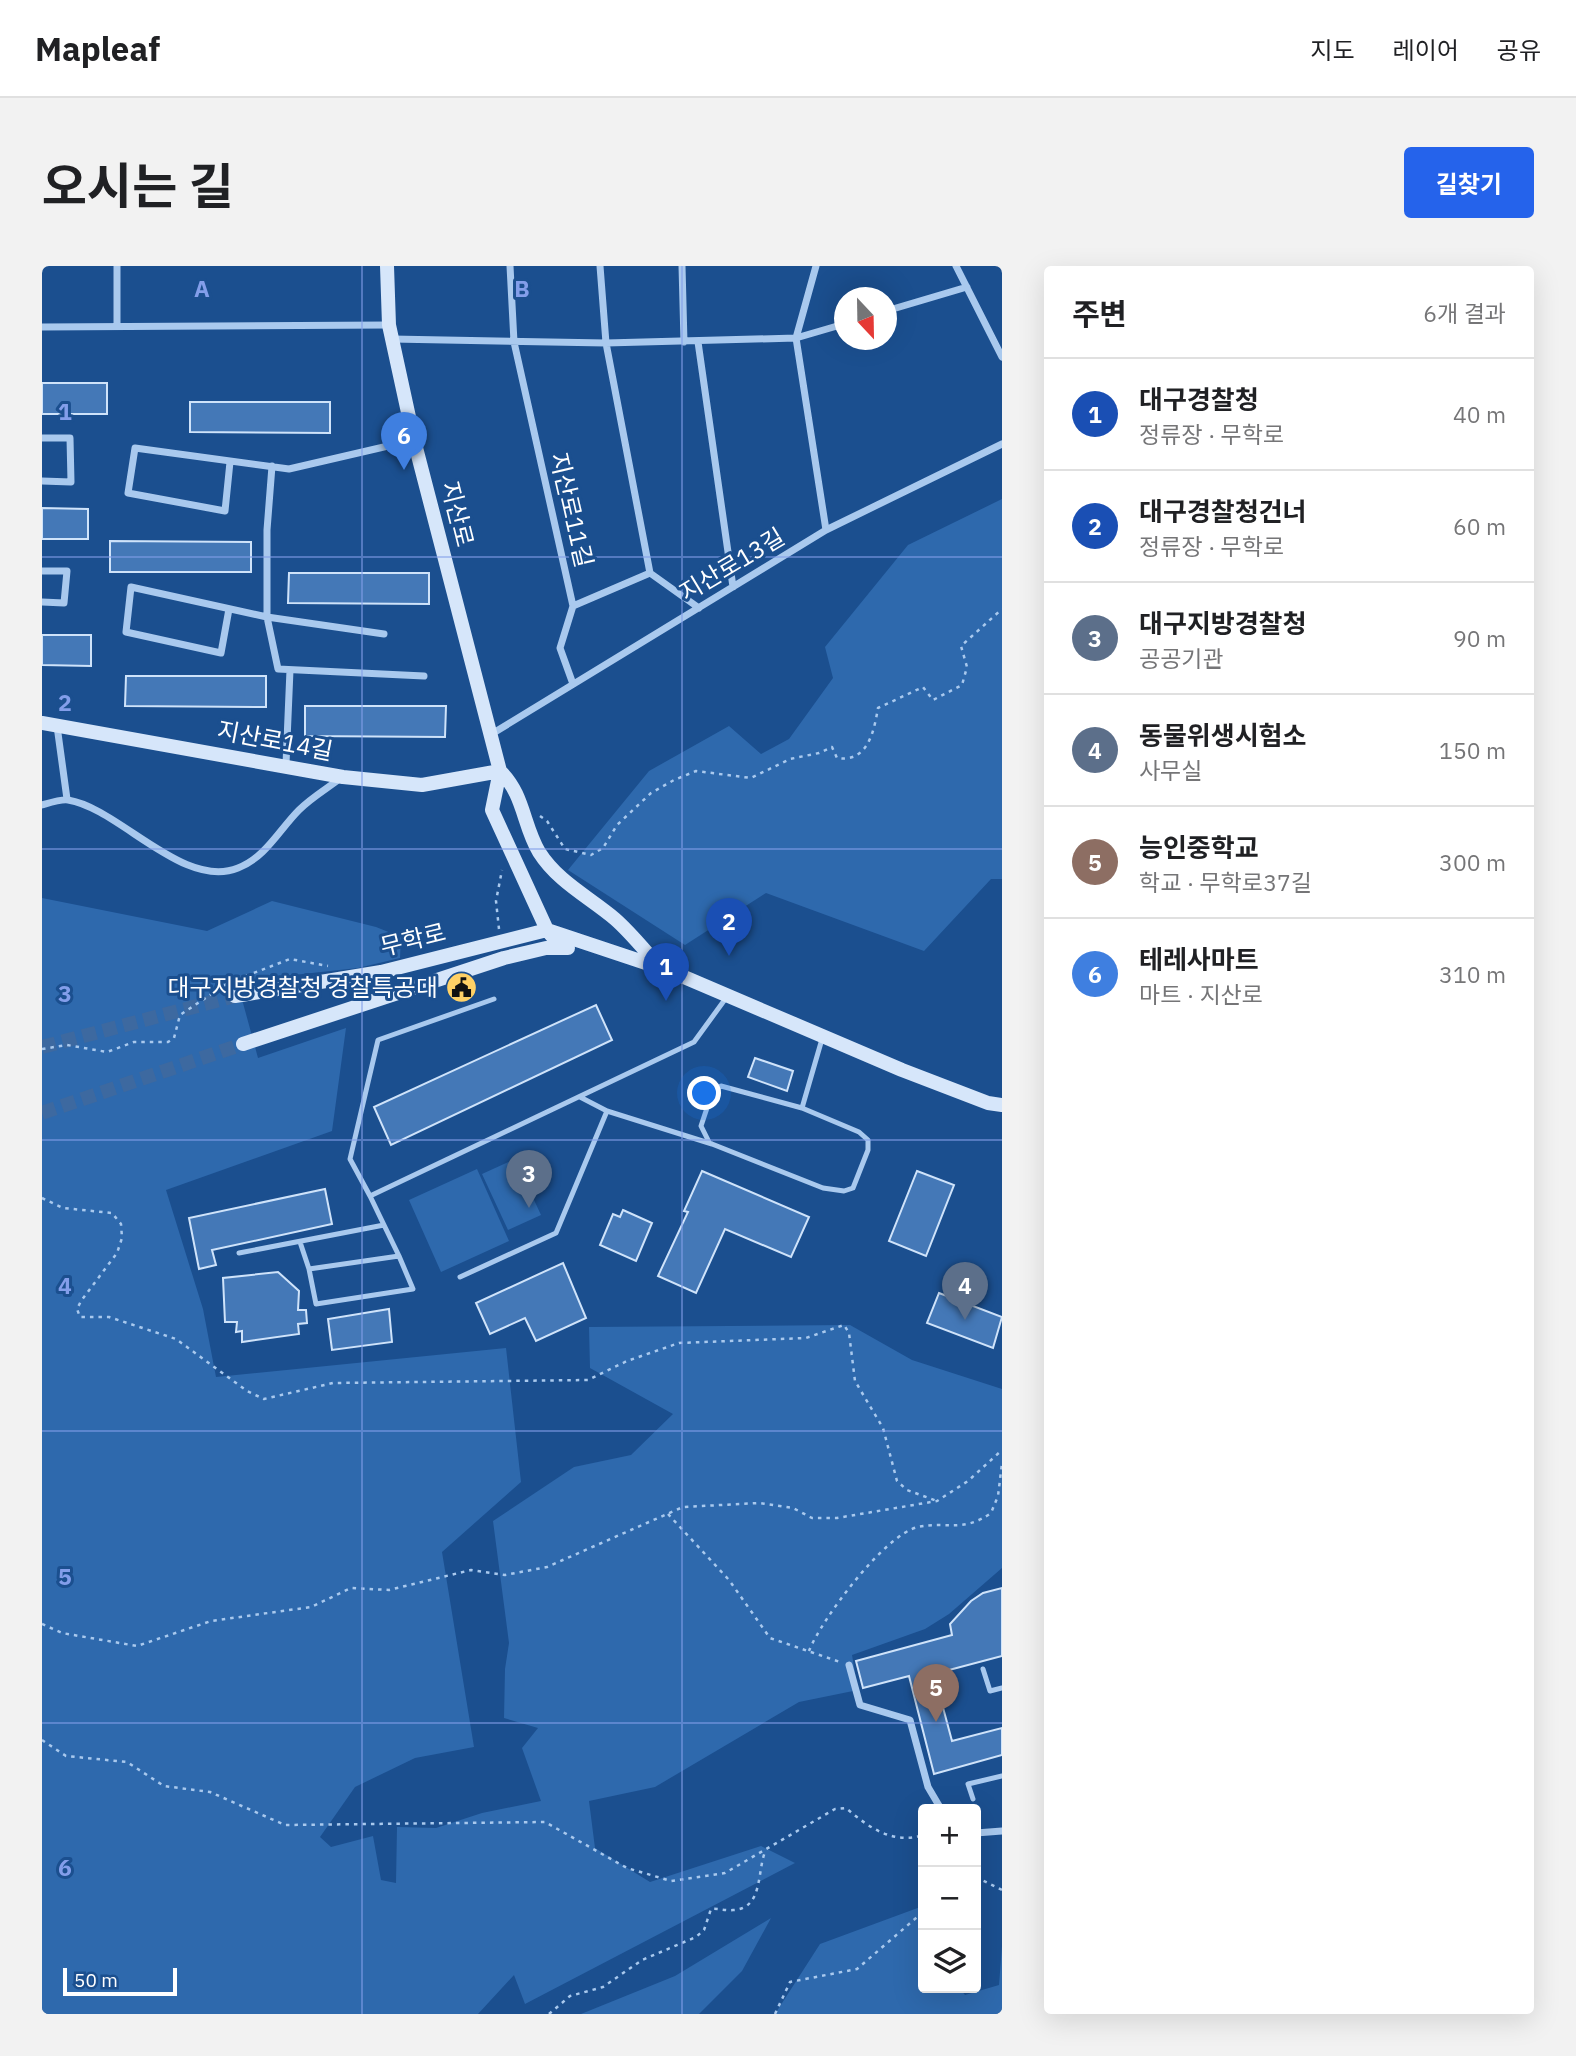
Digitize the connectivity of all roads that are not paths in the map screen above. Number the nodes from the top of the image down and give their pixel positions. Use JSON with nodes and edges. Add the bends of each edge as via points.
{"nodes":[{"id":1,"x":117,"y":266,"type":"edge"},
{"id":2,"x":387,"y":266,"type":"edge"},
{"id":3,"x":510,"y":266,"type":"edge"},
{"id":4,"x":600,"y":266,"type":"edge"},
{"id":5,"x":682,"y":266,"type":"edge"},
{"id":6,"x":816,"y":266,"type":"edge"},
{"id":7,"x":956,"y":266,"type":"edge"},
{"id":8,"x":967,"y":287,"type":"junction"},
{"id":9,"x":897,"y":308,"type":"edge"},
{"id":10,"x":117,"y":326,"type":"junction"},
{"id":11,"x":42,"y":327,"type":"edge"},
{"id":12,"x":834,"y":327,"type":"edge"},
{"id":13,"x":391,"y":332,"type":"junction"},
{"id":14,"x":796,"y":338,"type":"junction"},
{"id":15,"x":514,"y":342,"type":"junction"},
{"id":16,"x":684,"y":342,"type":"junction"},
{"id":17,"x":698,"y":342,"type":"junction"},
{"id":18,"x":606,"y":343,"type":"junction"},
{"id":19,"x":1002,"y":357,"type":"edge"},
{"id":20,"x":42,"y":438,"type":"edge"},
{"id":21,"x":414,"y":440,"type":"junction"},
{"id":22,"x":1002,"y":444,"type":"edge"},
{"id":23,"x":230,"y":463,"type":"junction"},
{"id":24,"x":272,"y":466,"type":"junction"},
{"id":25,"x":42,"y":481,"type":"edge"},
{"id":26,"x":826,"y":530,"type":"junction"},
{"id":27,"x":42,"y":571,"type":"edge"},
{"id":28,"x":650,"y":573,"type":"junction"},
{"id":29,"x":733,"y":587,"type":"junction"},
{"id":30,"x":42,"y":603,"type":"edge"},
{"id":31,"x":573,"y":606,"type":"junction"},
{"id":32,"x":699,"y":608,"type":"junction"},
{"id":33,"x":229,"y":609,"type":"junction"},
{"id":34,"x":267,"y":617,"type":"junction"},
{"id":35,"x":384,"y":634,"type":"dead end"},
{"id":36,"x":290,"y":670,"type":"junction"},
{"id":37,"x":424,"y":676,"type":"dead end"},
{"id":38,"x":573,"y":684,"type":"junction"},
{"id":39,"x":42,"y":723,"type":"edge"},
{"id":40,"x":57,"y":726,"type":"junction"},
{"id":41,"x":490,"y":735,"type":"junction"},
{"id":42,"x":286,"y":764,"type":"junction"},
{"id":43,"x":500,"y":771,"type":"junction"},
{"id":44,"x":343,"y":777,"type":"junction"},
{"id":45,"x":67,"y":799,"type":"junction"},
{"id":46,"x":42,"y":805,"type":"edge"},
{"id":47,"x":616,"y":920,"type":"joint"},
{"id":48,"x":547,"y":930,"type":"junction"},
{"id":49,"x":598,"y":947,"type":"junction"},
{"id":50,"x":562,"y":948,"type":"junction"},
{"id":51,"x":660,"y":967,"type":"junction"},
{"id":52,"x":728,"y":995,"type":"junction"},
{"id":53,"x":235,"y":996,"type":"tunnel mouth"},
{"id":54,"x":494,"y":999,"type":"dead end"},
{"id":55,"x":823,"y":1036,"type":"junction"},
{"id":56,"x":243,"y":1044,"type":"tunnel mouth"},
{"id":57,"x":580,"y":1097,"type":"junction"},
{"id":58,"x":1002,"y":1105,"type":"edge"},
{"id":59,"x":802,"y":1108,"type":"junction"},
{"id":60,"x":607,"y":1111,"type":"junction"},
{"id":61,"x":712,"y":1144,"type":"junction"},
{"id":62,"x":370,"y":1196,"type":"junction"},
{"id":63,"x":384,"y":1225,"type":"junction"},
{"id":64,"x":300,"y":1242,"type":"junction"},
{"id":65,"x":239,"y":1253,"type":"dead end"},
{"id":66,"x":399,"y":1256,"type":"junction"},
{"id":67,"x":309,"y":1269,"type":"junction"},
{"id":68,"x":460,"y":1277,"type":"dead end"},
{"id":69,"x":849,"y":1665,"type":"road end"},
{"id":70,"x":982,"y":1669,"type":"dead end"},
{"id":71,"x":1002,"y":1688,"type":"edge"},
{"id":72,"x":1002,"y":1776,"type":"edge"},
{"id":73,"x":973,"y":1799,"type":"dead end"},
{"id":74,"x":938,"y":1804,"type":"edge"},
{"id":75,"x":1002,"y":1831,"type":"edge"},
{"id":76,"x":981,"y":1833,"type":"edge"}],
"edges":[{"from":1,"to":10,"type":"street"},
{"from":2,"to":13,"type":"main road","name":"지산로"},
{"from":3,"to":15,"type":"street","name":"지산로11길"},
{"from":4,"to":18,"type":"street"},
{"from":5,"to":16,"type":"street"},
{"from":6,"to":14,"type":"street"},
{"from":7,"to":8,"type":"street"},
{"from":8,"to":9,"type":"street"},
{"from":8,"to":19,"type":"street"},
{"from":10,"to":11,"type":"street"},
{"from":10,"to":13,"type":"street"},
{"from":12,"to":14,"type":"street"},
{"from":13,"to":15,"type":"street"},
{"from":13,"to":21,"type":"main road","name":"지산로"},
{"from":14,"to":17,"type":"street"},
{"from":14,"to":26,"type":"street"},
{"from":15,"to":18,"type":"street"},
{"from":15,"to":31,"type":"street","name":"지산로11길"},
{"from":16,"to":17,"type":"street"},
{"from":16,"to":18,"type":"street"},
{"from":17,"to":29,"type":"street"},
{"from":18,"to":28,"type":"street"},
{"from":20,"to":25,"type":"street","via":[[70,438],[71,482]]},
{"from":21,"to":24,"type":"street","via":[[289,469]]},
{"from":21,"to":41,"type":"main road","name":"지산로"},
{"from":22,"to":26,"type":"street","name":"지산로13길"},
{"from":23,"to":23,"type":"street","via":[[135,448],[128,493],[225,511]]},
{"from":23,"to":24,"type":"street"},
{"from":24,"to":34,"type":"street"},
{"from":26,"to":29,"type":"street","name":"지산로13길"},
{"from":27,"to":30,"type":"street","via":[[68,571],[64,603]]},
{"from":28,"to":31,"type":"street"},
{"from":28,"to":32,"type":"street"},
{"from":29,"to":32,"type":"street","name":"지산로13길"},
{"from":31,"to":38,"type":"street","name":"지산로11길","via":[[560,648]]},
{"from":32,"to":38,"type":"street","name":"지산로13길"},
{"from":33,"to":33,"type":"street","via":[[131,587],[126,632],[221,653]]},
{"from":33,"to":34,"type":"street"},
{"from":34,"to":35,"type":"street"},
{"from":34,"to":36,"type":"street","via":[[278,669]]},
{"from":36,"to":37,"type":"street"},
{"from":36,"to":42,"type":"street"},
{"from":38,"to":41,"type":"street","name":"지산로13길"},
{"from":39,"to":40,"type":"main road","name":"지산로14길"},
{"from":40,"to":42,"type":"main road","name":"지산로14길"},
{"from":40,"to":45,"type":"street"},
{"from":41,"to":43,"type":"main road","name":"지산로"},
{"from":42,"to":44,"type":"main road","name":"지산로14길"},
{"from":43,"to":44,"type":"main road","name":"지산로14길","via":[[422,785]]},
{"from":43,"to":47,"type":"main road","name":"지산로","via":[[523,804],[540,852],[571,887]]},
{"from":43,"to":48,"type":"main road","name":"지산로","via":[[492,810]]},
{"from":44,"to":45,"type":"street","via":[[300,809],[263,852],[236,869],[200,870]]},
{"from":45,"to":46,"type":"street"},
{"from":47,"to":51,"type":"main road","name":"무학로"},
{"from":48,"to":49,"type":"main road","name":"무학로"},
{"from":48,"to":50,"type":"main road","name":"지산로"},
{"from":48,"to":53,"type":"main road","name":"무학로","via":[[381,972]]},
{"from":49,"to":50,"type":"main road","name":"무학로"},
{"from":49,"to":51,"type":"main road","name":"무학로"},
{"from":50,"to":56,"type":"main road","name":"무학로","via":[[504,958]]},
{"from":51,"to":52,"type":"main road","name":"무학로"},
{"from":52,"to":55,"type":"main road","name":"무학로"},
{"from":52,"to":57,"type":"lane","via":[[694,1042]]},
{"from":54,"to":62,"type":"lane","via":[[378,1040],[350,1159]]},
{"from":55,"to":58,"type":"main road","name":"무학로"},
{"from":55,"to":59,"type":"lane"},
{"from":57,"to":60,"type":"lane"},
{"from":57,"to":62,"type":"lane"},
{"from":59,"to":61,"type":"lane","via":[[721,1086],[712,1093],[701,1126]]},
{"from":59,"to":61,"type":"lane","via":[[859,1132],[867,1140],[868,1150],[853,1188],[824,1188]]},
{"from":60,"to":61,"type":"lane"},
{"from":60,"to":68,"type":"lane","via":[[556,1233]]},
{"from":62,"to":63,"type":"lane"},
{"from":63,"to":64,"type":"lane"},
{"from":63,"to":66,"type":"lane"},
{"from":64,"to":65,"type":"lane"},
{"from":64,"to":67,"type":"lane"},
{"from":66,"to":67,"type":"lane"},
{"from":66,"to":67,"type":"lane","via":[[413,1289],[316,1304]]},
{"from":69,"to":74,"type":"street","via":[[860,1704],[910,1720],[928,1787]]},
{"from":70,"to":71,"type":"lane","via":[[990,1690]]},
{"from":72,"to":73,"type":"lane","via":[[968,1784]]},
{"from":75,"to":76,"type":"street"}]}
